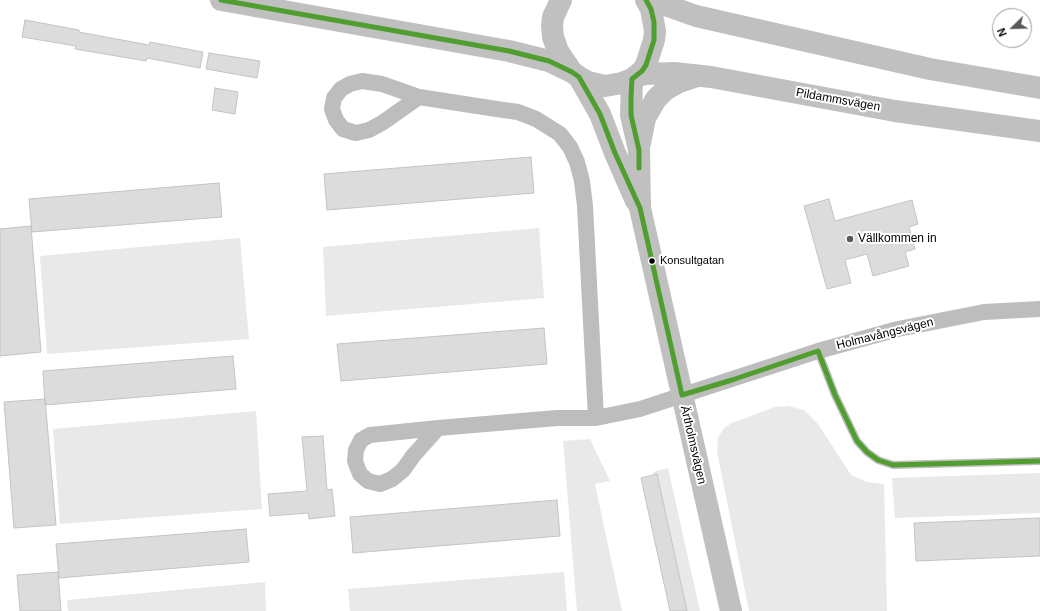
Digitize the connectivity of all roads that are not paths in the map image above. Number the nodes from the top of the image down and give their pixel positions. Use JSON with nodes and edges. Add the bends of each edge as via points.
{"nodes":[{"id":1,"x":221,"y":0,"type":"edge"},
{"id":2,"x":561,"y":0,"type":"edge"},
{"id":3,"x":646,"y":0,"type":"edge"},
{"id":4,"x":651,"y":0,"type":"edge"},
{"id":5,"x":575,"y":74,"type":"junction"},
{"id":6,"x":697,"y":76,"type":"junction"},
{"id":7,"x":634,"y":78,"type":"junction"},
{"id":8,"x":1040,"y":88,"type":"edge"},
{"id":9,"x":419,"y":97,"type":"junction"},
{"id":10,"x":1040,"y":131,"type":"edge"},
{"id":11,"x":639,"y":150,"type":"junction"},
{"id":12,"x":640,"y":208,"type":"junction"},
{"id":13,"x":1040,"y":310,"type":"edge"},
{"id":14,"x":818,"y":351,"type":"junction"},
{"id":15,"x":682,"y":395,"type":"junction"},
{"id":16,"x":596,"y":418,"type":"junction"},
{"id":17,"x":438,"y":428,"type":"junction"},
{"id":18,"x":1040,"y":461,"type":"edge"},
{"id":19,"x":731,"y":611,"type":"edge"}],
"edges":[{"from":1,"to":5,"type":"main road","via":[[509,51],[549,61]]},
{"from":2,"to":5,"type":"main road","name":"Ärtholmsvägen","via":[[553,17],[553,38],[558,51]]},
{"from":3,"to":7,"type":"main road","via":[[651,9],[655,31],[646,65]]},
{"from":4,"to":8,"type":"main road","via":[[696,16],[930,69]]},
{"from":5,"to":7,"type":"main road","via":[[597,85],[605,86]]},
{"from":5,"to":12,"type":"main road","name":"Ärtholmsvägen","via":[[600,114],[614,153]]},
{"from":6,"to":7,"type":"main road","name":"Pildammsvägen","via":[[674,73],[645,74]]},
{"from":6,"to":10,"type":"main road","name":"Pildammsvägen","via":[[896,111]]},
{"from":6,"to":11,"type":"main road","via":[[679,82],[656,99],[645,118]]},
{"from":7,"to":11,"type":"main road","name":"Ärtholmsvägen","via":[[631,115]]},
{"from":9,"to":9,"type":"street","via":[[382,84],[362,81],[341,89],[334,98],[332,109],[343,129],[356,133],[376,127]]},
{"from":9,"to":16,"type":"street","via":[[518,112],[536,119],[560,134],[570,147],[577,162],[585,206]]},
{"from":11,"to":12,"type":"main road","name":"Ärtholmsvägen"},
{"from":12,"to":15,"type":"main road","name":"Ärtholmsvägen"},
{"from":13,"to":14,"type":"street","name":"Holmavångsvägen","via":[[984,312],[898,329]]},
{"from":14,"to":15,"type":"street","name":"Holmavångsvägen"},
{"from":14,"to":18,"type":"lane","via":[[856,441],[878,460],[893,465]]},
{"from":15,"to":16,"type":"street","name":"Holmavångsvägen","via":[[640,409]]},
{"from":15,"to":19,"type":"main road","name":"Ärtholmsvägen"},
{"from":16,"to":17,"type":"street","via":[[557,418]]},
{"from":17,"to":17,"type":"street","via":[[370,435],[361,440],[356,450],[355,461],[360,474],[368,481],[380,484],[392,479],[403,470]]}]}
